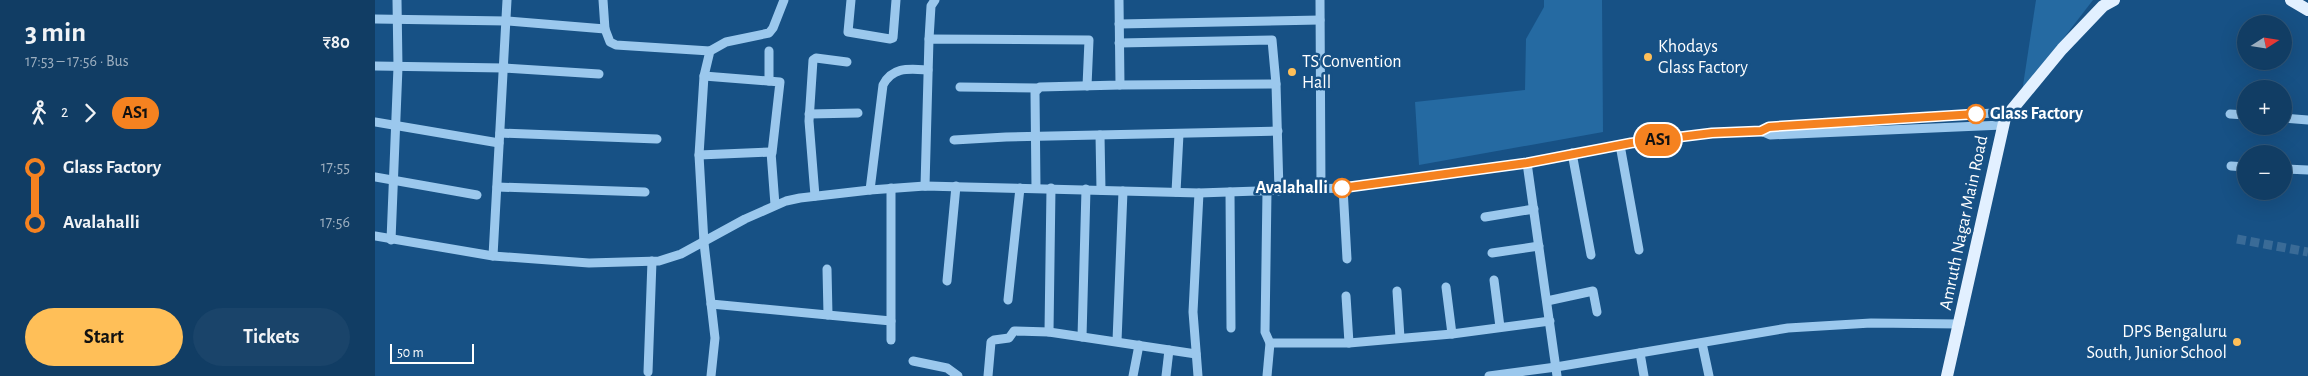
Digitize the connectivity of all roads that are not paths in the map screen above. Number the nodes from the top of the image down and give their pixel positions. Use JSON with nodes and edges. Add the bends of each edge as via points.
{"nodes":[{"id":1,"x":397,"y":0,"type":"edge"},
{"id":2,"x":507,"y":0,"type":"edge"},
{"id":3,"x":603,"y":0,"type":"edge"},
{"id":4,"x":784,"y":0,"type":"edge"},
{"id":5,"x":851,"y":0,"type":"edge"},
{"id":6,"x":897,"y":0,"type":"edge"},
{"id":7,"x":935,"y":0,"type":"edge"},
{"id":8,"x":1119,"y":0,"type":"edge"},
{"id":9,"x":1320,"y":0,"type":"edge"},
{"id":10,"x":2114,"y":0,"type":"edge"},
{"id":11,"x":2291,"y":0,"type":"edge"},
{"id":12,"x":2308,"y":10,"type":"edge"},
{"id":13,"x":375,"y":18,"type":"edge"},
{"id":14,"x":398,"y":19,"type":"junction"},
{"id":15,"x":1320,"y":20,"type":"junction"},
{"id":16,"x":507,"y":21,"type":"junction"},
{"id":17,"x":1119,"y":24,"type":"junction"},
{"id":18,"x":605,"y":29,"type":"junction"},
{"id":19,"x":929,"y":38,"type":"junction"},
{"id":20,"x":1119,"y":43,"type":"junction"},
{"id":21,"x":710,"y":51,"type":"junction"},
{"id":22,"x":769,"y":51,"type":"dead end"},
{"id":23,"x":847,"y":62,"type":"dead end"},
{"id":24,"x":375,"y":66,"type":"edge"},
{"id":25,"x":398,"y":67,"type":"junction"},
{"id":26,"x":504,"y":68,"type":"junction"},
{"id":27,"x":929,"y":70,"type":"junction"},
{"id":28,"x":599,"y":74,"type":"dead end"},
{"id":29,"x":704,"y":76,"type":"junction"},
{"id":30,"x":769,"y":82,"type":"junction"},
{"id":31,"x":1276,"y":84,"type":"junction"},
{"id":32,"x":1087,"y":86,"type":"junction"},
{"id":33,"x":1120,"y":86,"type":"junction"},
{"id":34,"x":960,"y":87,"type":"dead end"},
{"id":35,"x":1037,"y":88,"type":"junction"},
{"id":36,"x":2010,"y":112,"type":"junction"},
{"id":37,"x":858,"y":113,"type":"dead end"},
{"id":38,"x":809,"y":114,"type":"junction"},
{"id":39,"x":2230,"y":114,"type":"dead end"},
{"id":40,"x":2237,"y":114,"type":"edge"},
{"id":41,"x":2292,"y":119,"type":"edge"},
{"id":42,"x":2308,"y":120,"type":"edge"},
{"id":43,"x":375,"y":122,"type":"edge"},
{"id":44,"x":395,"y":124,"type":"junction"},
{"id":45,"x":2003,"y":125,"type":"junction"},
{"id":46,"x":1278,"y":131,"type":"junction"},
{"id":47,"x":1761,"y":131,"type":"junction"},
{"id":48,"x":500,"y":134,"type":"junction"},
{"id":49,"x":1179,"y":134,"type":"junction"},
{"id":50,"x":1101,"y":136,"type":"junction"},
{"id":51,"x":1036,"y":137,"type":"junction"},
{"id":52,"x":657,"y":139,"type":"dead end"},
{"id":53,"x":954,"y":140,"type":"dead end"},
{"id":54,"x":499,"y":143,"type":"junction"},
{"id":55,"x":1620,"y":145,"type":"junction"},
{"id":56,"x":772,"y":153,"type":"junction"},
{"id":57,"x":1572,"y":153,"type":"junction"},
{"id":58,"x":699,"y":155,"type":"junction"},
{"id":59,"x":1527,"y":163,"type":"junction"},
{"id":60,"x":2231,"y":166,"type":"dead end"},
{"id":61,"x":2237,"y":166,"type":"edge"},
{"id":62,"x":2292,"y":169,"type":"edge"},
{"id":63,"x":2308,"y":170,"type":"edge"},
{"id":64,"x":375,"y":177,"type":"edge"},
{"id":65,"x":393,"y":180,"type":"junction"},
{"id":66,"x":925,"y":186,"type":"junction"},
{"id":67,"x":956,"y":186,"type":"junction"},
{"id":68,"x":497,"y":187,"type":"junction"},
{"id":69,"x":891,"y":188,"type":"junction"},
{"id":70,"x":1020,"y":188,"type":"junction"},
{"id":71,"x":1036,"y":188,"type":"junction"},
{"id":72,"x":1051,"y":188,"type":"junction"},
{"id":73,"x":1343,"y":188,"type":"junction"},
{"id":74,"x":1086,"y":189,"type":"junction"},
{"id":75,"x":1321,"y":189,"type":"junction"},
{"id":76,"x":871,"y":190,"type":"junction"},
{"id":77,"x":1101,"y":190,"type":"junction"},
{"id":78,"x":1123,"y":191,"type":"junction"},
{"id":79,"x":1279,"y":191,"type":"junction"},
{"id":80,"x":645,"y":192,"type":"dead end"},
{"id":81,"x":1176,"y":192,"type":"junction"},
{"id":82,"x":1230,"y":192,"type":"junction"},
{"id":83,"x":1267,"y":192,"type":"junction"},
{"id":84,"x":1199,"y":193,"type":"junction"},
{"id":85,"x":477,"y":195,"type":"dead end"},
{"id":86,"x":815,"y":196,"type":"junction"},
{"id":87,"x":775,"y":205,"type":"junction"},
{"id":88,"x":1533,"y":209,"type":"junction"},
{"id":89,"x":1485,"y":217,"type":"dead end"},
{"id":90,"x":375,"y":236,"type":"edge"},
{"id":91,"x":391,"y":240,"type":"junction"},
{"id":92,"x":704,"y":243,"type":"junction"},
{"id":93,"x":1539,"y":246,"type":"junction"},
{"id":94,"x":1639,"y":250,"type":"dead end"},
{"id":95,"x":1492,"y":253,"type":"dead end"},
{"id":96,"x":1591,"y":255,"type":"dead end"},
{"id":97,"x":493,"y":256,"type":"junction"},
{"id":98,"x":1347,"y":258,"type":"dead end"},
{"id":99,"x":652,"y":261,"type":"junction"},
{"id":100,"x":827,"y":269,"type":"dead end"},
{"id":101,"x":1494,"y":280,"type":"dead end"},
{"id":102,"x":947,"y":281,"type":"dead end"},
{"id":103,"x":1446,"y":287,"type":"dead end"},
{"id":104,"x":1397,"y":291,"type":"dead end"},
{"id":105,"x":1346,"y":296,"type":"dead end"},
{"id":106,"x":1008,"y":300,"type":"dead end"},
{"id":107,"x":1547,"y":301,"type":"junction"},
{"id":108,"x":711,"y":304,"type":"junction"},
{"id":109,"x":1597,"y":312,"type":"dead end"},
{"id":110,"x":828,"y":315,"type":"junction"},
{"id":111,"x":1550,"y":320,"type":"junction"},
{"id":112,"x":891,"y":321,"type":"junction"},
{"id":113,"x":1960,"y":324,"type":"junction"},
{"id":114,"x":1500,"y":327,"type":"junction"},
{"id":115,"x":1231,"y":328,"type":"dead end"},
{"id":116,"x":1049,"y":332,"type":"junction"},
{"id":117,"x":1452,"y":334,"type":"junction"},
{"id":118,"x":1082,"y":337,"type":"junction"},
{"id":119,"x":1400,"y":338,"type":"junction"},
{"id":120,"x":891,"y":340,"type":"dead end"},
{"id":121,"x":1117,"y":341,"type":"junction"},
{"id":122,"x":1270,"y":343,"type":"junction"},
{"id":123,"x":1349,"y":343,"type":"junction"},
{"id":124,"x":1702,"y":343,"type":"junction"},
{"id":125,"x":1139,"y":345,"type":"junction"},
{"id":126,"x":1169,"y":350,"type":"junction"},
{"id":127,"x":1640,"y":353,"type":"junction"},
{"id":128,"x":1196,"y":354,"type":"junction"},
{"id":129,"x":913,"y":361,"type":"dead end"},
{"id":130,"x":648,"y":372,"type":"dead end"},
{"id":131,"x":1557,"y":372,"type":"edge"},
{"id":132,"x":711,"y":376,"type":"edge"},
{"id":133,"x":958,"y":376,"type":"edge"},
{"id":134,"x":988,"y":376,"type":"edge"},
{"id":135,"x":1133,"y":376,"type":"edge"},
{"id":136,"x":1166,"y":376,"type":"edge"},
{"id":137,"x":1198,"y":376,"type":"edge"},
{"id":138,"x":1267,"y":376,"type":"edge"},
{"id":139,"x":1489,"y":376,"type":"edge"},
{"id":140,"x":1644,"y":376,"type":"edge"},
{"id":141,"x":1709,"y":376,"type":"edge"},
{"id":142,"x":1947,"y":376,"type":"edge"}],
"edges":[{"from":1,"to":14,"type":"street"},
{"from":2,"to":16,"type":"street"},
{"from":3,"to":18,"type":"street"},
{"from":4,"to":21,"type":"street","via":[[769,33],[726,42]]},
{"from":5,"to":6,"type":"street","via":[[848,32],[890,39],[893,38]]},
{"from":7,"to":19,"type":"street","via":[[931,6]]},
{"from":8,"to":17,"type":"street"},
{"from":9,"to":15,"type":"street"},
{"from":10,"to":36,"type":"main road","name":"Amruth Nagar Main Road","via":[[2103,6],[2061,49]]},
{"from":11,"to":12,"type":"main road"},
{"from":13,"to":14,"type":"street"},
{"from":14,"to":16,"type":"street"},
{"from":14,"to":25,"type":"street"},
{"from":15,"to":17,"type":"street"},
{"from":15,"to":75,"type":"street"},
{"from":16,"to":18,"type":"street"},
{"from":16,"to":26,"type":"street"},
{"from":17,"to":20,"type":"street"},
{"from":18,"to":21,"type":"street","via":[[609,42],[616,45]]},
{"from":19,"to":27,"type":"street"},
{"from":19,"to":32,"type":"street","via":[[1089,40]]},
{"from":20,"to":31,"type":"street","via":[[1272,40]]},
{"from":20,"to":33,"type":"street"},
{"from":21,"to":29,"type":"street"},
{"from":22,"to":30,"type":"street"},
{"from":23,"to":38,"type":"street","via":[[814,58]]},
{"from":24,"to":25,"type":"street"},
{"from":25,"to":26,"type":"street"},
{"from":25,"to":44,"type":"street"},
{"from":26,"to":28,"type":"street"},
{"from":26,"to":48,"type":"street"},
{"from":27,"to":66,"type":"street"},
{"from":27,"to":76,"type":"street","via":[[894,71],[883,85]]},
{"from":29,"to":30,"type":"street"},
{"from":29,"to":58,"type":"street"},
{"from":30,"to":56,"type":"street","via":[[780,82]]},
{"from":31,"to":33,"type":"street"},
{"from":31,"to":46,"type":"street"},
{"from":32,"to":33,"type":"street"},
{"from":32,"to":35,"type":"street"},
{"from":34,"to":35,"type":"street"},
{"from":35,"to":51,"type":"street"},
{"from":36,"to":45,"type":"main road","name":"Amruth Nagar Main Road"},
{"from":36,"to":47,"type":"street","via":[[1782,126]]},
{"from":37,"to":38,"type":"street"},
{"from":38,"to":86,"type":"street"},
{"from":39,"to":40,"type":"street"},
{"from":41,"to":42,"type":"street"},
{"from":43,"to":44,"type":"street"},
{"from":44,"to":54,"type":"street"},
{"from":44,"to":65,"type":"street"},
{"from":45,"to":47,"type":"street","via":[[1770,135]]},
{"from":45,"to":113,"type":"main road","name":"Amruth Nagar Main Road"},
{"from":46,"to":49,"type":"street"},
{"from":46,"to":79,"type":"street"},
{"from":47,"to":55,"type":"street","via":[[1712,133]]},
{"from":48,"to":52,"type":"street"},
{"from":48,"to":54,"type":"street"},
{"from":49,"to":50,"type":"street"},
{"from":49,"to":81,"type":"street"},
{"from":50,"to":51,"type":"street"},
{"from":50,"to":77,"type":"street"},
{"from":51,"to":53,"type":"street"},
{"from":51,"to":71,"type":"street"},
{"from":54,"to":68,"type":"street"},
{"from":55,"to":57,"type":"street"},
{"from":55,"to":94,"type":"street"},
{"from":56,"to":58,"type":"street"},
{"from":56,"to":87,"type":"street"},
{"from":57,"to":59,"type":"street"},
{"from":57,"to":96,"type":"street"},
{"from":58,"to":92,"type":"street"},
{"from":59,"to":73,"type":"street"},
{"from":59,"to":88,"type":"street"},
{"from":60,"to":61,"type":"street"},
{"from":62,"to":63,"type":"street"},
{"from":64,"to":65,"type":"street"},
{"from":65,"to":85,"type":"street"},
{"from":65,"to":91,"type":"street"},
{"from":66,"to":67,"type":"street"},
{"from":66,"to":69,"type":"street"},
{"from":67,"to":70,"type":"street"},
{"from":67,"to":102,"type":"street"},
{"from":68,"to":80,"type":"street"},
{"from":68,"to":97,"type":"street"},
{"from":69,"to":76,"type":"street"},
{"from":69,"to":112,"type":"street"},
{"from":70,"to":71,"type":"street"},
{"from":70,"to":106,"type":"street"},
{"from":71,"to":72,"type":"street"},
{"from":72,"to":74,"type":"street"},
{"from":72,"to":116,"type":"street"},
{"from":73,"to":75,"type":"street"},
{"from":73,"to":98,"type":"street"},
{"from":74,"to":77,"type":"street"},
{"from":74,"to":118,"type":"street"},
{"from":75,"to":79,"type":"street"},
{"from":76,"to":86,"type":"street"},
{"from":77,"to":78,"type":"street"},
{"from":78,"to":81,"type":"street"},
{"from":78,"to":121,"type":"street"},
{"from":79,"to":83,"type":"street"},
{"from":81,"to":84,"type":"street"},
{"from":82,"to":83,"type":"street"},
{"from":82,"to":84,"type":"street"},
{"from":82,"to":115,"type":"street"},
{"from":83,"to":122,"type":"street","via":[[1265,332]]},
{"from":84,"to":128,"type":"street","via":[[1193,312]]},
{"from":86,"to":87,"type":"street"},
{"from":87,"to":92,"type":"street","via":[[745,218]]},
{"from":88,"to":89,"type":"street"},
{"from":88,"to":93,"type":"street"},
{"from":90,"to":91,"type":"street"},
{"from":91,"to":97,"type":"street"},
{"from":92,"to":99,"type":"street","via":[[681,254]]},
{"from":92,"to":108,"type":"street"},
{"from":93,"to":95,"type":"street"},
{"from":93,"to":107,"type":"street"},
{"from":97,"to":99,"type":"street","via":[[589,263]]},
{"from":99,"to":130,"type":"street"},
{"from":100,"to":110,"type":"street"},
{"from":101,"to":114,"type":"street"},
{"from":103,"to":117,"type":"street"},
{"from":104,"to":119,"type":"street"},
{"from":105,"to":123,"type":"street"},
{"from":107,"to":109,"type":"street","via":[[1593,290]]},
{"from":107,"to":111,"type":"street"},
{"from":108,"to":110,"type":"street"},
{"from":108,"to":132,"type":"street","via":[[715,338]]},
{"from":110,"to":112,"type":"street"},
{"from":111,"to":114,"type":"street"},
{"from":111,"to":131,"type":"street"},
{"from":112,"to":120,"type":"street"},
{"from":113,"to":124,"type":"street","via":[[1871,323],[1788,328]]},
{"from":113,"to":142,"type":"main road","name":"Amruth Nagar Main Road"},
{"from":114,"to":117,"type":"street"},
{"from":116,"to":118,"type":"street"},
{"from":116,"to":134,"type":"street","via":[[1014,331],[1009,338],[991,342]]},
{"from":117,"to":119,"type":"street"},
{"from":118,"to":121,"type":"street"},
{"from":119,"to":123,"type":"street"},
{"from":121,"to":125,"type":"street"},
{"from":122,"to":123,"type":"street"},
{"from":122,"to":138,"type":"street"},
{"from":124,"to":127,"type":"street"},
{"from":124,"to":141,"type":"street"},
{"from":125,"to":126,"type":"street"},
{"from":125,"to":135,"type":"street"},
{"from":126,"to":128,"type":"street"},
{"from":126,"to":136,"type":"street"},
{"from":127,"to":131,"type":"street"},
{"from":127,"to":140,"type":"street"},
{"from":128,"to":137,"type":"street"},
{"from":129,"to":133,"type":"street","via":[[947,368]]},
{"from":131,"to":139,"type":"street"}]}
